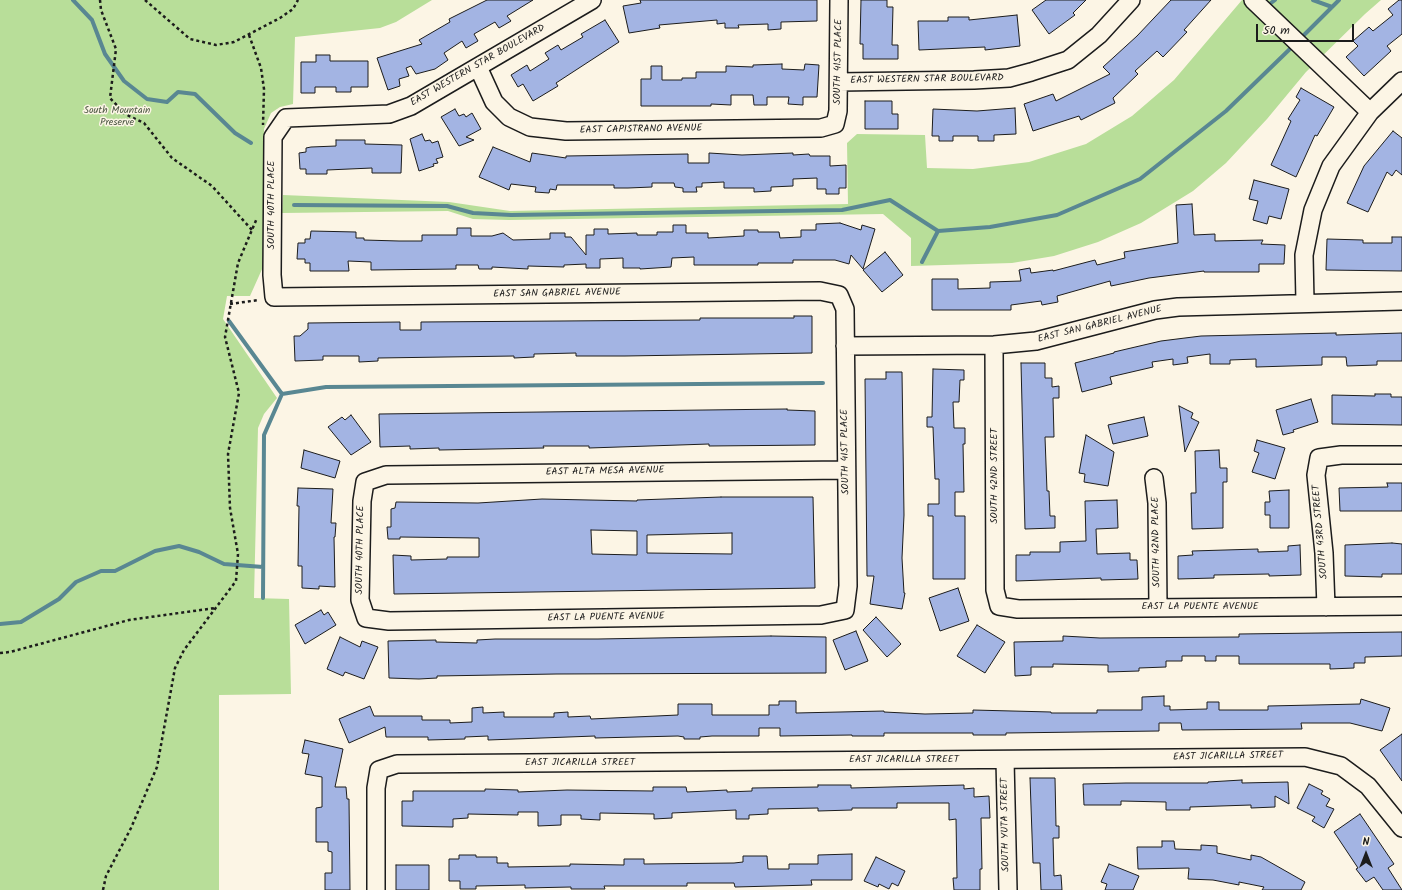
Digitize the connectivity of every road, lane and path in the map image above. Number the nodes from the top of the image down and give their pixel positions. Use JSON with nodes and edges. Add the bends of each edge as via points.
{"nodes":[{"id":1,"x":100,"y":0,"type":"edge"},
{"id":2,"x":145,"y":0,"type":"edge"},
{"id":3,"x":298,"y":0,"type":"edge"},
{"id":4,"x":592,"y":0,"type":"edge"},
{"id":5,"x":839,"y":0,"type":"edge"},
{"id":6,"x":1131,"y":0,"type":"edge"},
{"id":7,"x":1253,"y":0,"type":"edge"},
{"id":8,"x":478,"y":67,"type":"junction"},
{"id":9,"x":1402,"y":81,"type":"edge"},
{"id":10,"x":840,"y":82,"type":"junction"},
{"id":11,"x":1370,"y":112,"type":"junction"},
{"id":12,"x":286,"y":118,"type":"joint"},
{"id":13,"x":835,"y":124,"type":"joint"},
{"id":14,"x":840,"y":295,"type":"joint"},
{"id":15,"x":274,"y":297,"type":"junction"},
{"id":16,"x":1402,"y":301,"type":"edge"},
{"id":17,"x":1305,"y":302,"type":"junction"},
{"id":18,"x":230,"y":304,"type":"junction"},
{"id":19,"x":994,"y":344,"type":"junction"},
{"id":20,"x":845,"y":346,"type":"junction"},
{"id":21,"x":1402,"y":455,"type":"edge"},
{"id":22,"x":846,"y":470,"type":"junction"},
{"id":23,"x":1154,"y":478,"type":"dead end"},
{"id":24,"x":365,"y":482,"type":"joint"},
{"id":25,"x":999,"y":606,"type":"joint"},
{"id":26,"x":1402,"y":606,"type":"edge"},
{"id":27,"x":1158,"y":607,"type":"junction"},
{"id":28,"x":1326,"y":607,"type":"junction"},
{"id":29,"x":216,"y":608,"type":"junction"},
{"id":30,"x":845,"y":610,"type":"joint"},
{"id":31,"x":366,"y":618,"type":"joint"},
{"id":32,"x":0,"y":653,"type":"edge"},
{"id":33,"x":1005,"y":760,"type":"junction"},
{"id":34,"x":1402,"y":828,"type":"edge"},
{"id":35,"x":103,"y":890,"type":"edge"},
{"id":36,"x":376,"y":890,"type":"edge"},
{"id":37,"x":1008,"y":890,"type":"edge"}],
"edges":[{"from":1,"to":18,"type":"path","via":[[116,49],[110,98],[124,114],[144,123],[172,158],[212,186],[252,230],[238,263]]},
{"from":2,"to":3,"type":"path","via":[[190,39],[216,45],[234,42],[280,18],[293,9]]},
{"from":4,"to":8,"type":"street","name":"EAST WESTERN STAR BOULEVARD"},
{"from":5,"to":10,"type":"street","name":"SOUTH 41ST PLACE"},
{"from":6,"to":10,"type":"street","name":"EAST WESTERN STAR BOULEVARD","via":[[1099,34],[1068,60],[1031,72],[1009,78],[974,80]]},
{"from":7,"to":11,"type":"street"},
{"from":8,"to":12,"type":"street","name":"EAST WESTERN STAR BOULEVARD","via":[[410,106],[390,114]]},
{"from":8,"to":13,"type":"street","name":"EAST CAPISTRANO AVENUE","via":[[494,102],[509,117],[530,127],[566,131],[821,128]]},
{"from":9,"to":11,"type":"street"},
{"from":10,"to":13,"type":"street","name":"SOUTH 41ST PLACE"},
{"from":11,"to":17,"type":"street","via":[[1331,166],[1313,210],[1304,255]]},
{"from":12,"to":15,"type":"street","name":"SOUTH 40TH PLACE","via":[[273,137]]},
{"from":14,"to":15,"type":"street","name":"EAST SAN GABRIEL AVENUE","via":[[812,291]]},
{"from":14,"to":20,"type":"street","name":"SOUTH 41ST PLACE","via":[[845,310]]},
{"from":15,"to":18,"type":"path"},
{"from":16,"to":17,"type":"street","name":"EAST SAN GABRIEL AVENUE"},
{"from":17,"to":19,"type":"street","name":"EAST SAN GABRIEL AVENUE","via":[[1155,310],[1036,341]]},
{"from":18,"to":29,"type":"path","via":[[225,337],[239,393],[228,454],[230,508],[237,559],[236,581]]},
{"from":19,"to":20,"type":"street","name":"EAST SAN GABRIEL AVENUE"},
{"from":19,"to":25,"type":"street","name":"SOUTH 42ND STREET","via":[[995,590]]},
{"from":20,"to":22,"type":"street","name":"SOUTH 41ST PLACE"},
{"from":21,"to":28,"type":"street","name":"SOUTH 43RD STREET","via":[[1341,455],[1320,458],[1316,475],[1324,554]]},
{"from":22,"to":24,"type":"street","name":"EAST ALTA MESA AVENUE","via":[[386,475]]},
{"from":22,"to":30,"type":"street","name":"SOUTH 41ST PLACE","via":[[848,586]]},
{"from":23,"to":27,"type":"street","name":"SOUTH 42ND PLACE","via":[[1157,503]]},
{"from":24,"to":31,"type":"street","name":"SOUTH 40TH PLACE","via":[[362,501],[360,600]]},
{"from":25,"to":27,"type":"street","name":"EAST LA PUENTE AVENUE","via":[[1018,609]]},
{"from":26,"to":28,"type":"street","name":"EAST LA PUENTE AVENUE"},
{"from":27,"to":28,"type":"street","name":"EAST LA PUENTE AVENUE"},
{"from":29,"to":32,"type":"path","via":[[129,620]]},
{"from":29,"to":35,"type":"path","via":[[184,650],[175,668],[157,767],[131,828],[106,876]]},
{"from":30,"to":31,"type":"street","name":"EAST LA PUENTE AVENUE","via":[[821,615],[389,621]]},
{"from":33,"to":34,"type":"street","name":"EAST JICARILLA STREET","via":[[1305,757],[1344,759]]},
{"from":33,"to":36,"type":"street","name":"EAST JICARILLA STREET","via":[[397,764],[379,770],[376,788]]},
{"from":33,"to":37,"type":"street","name":"SOUTH YUTA STREET"}]}
